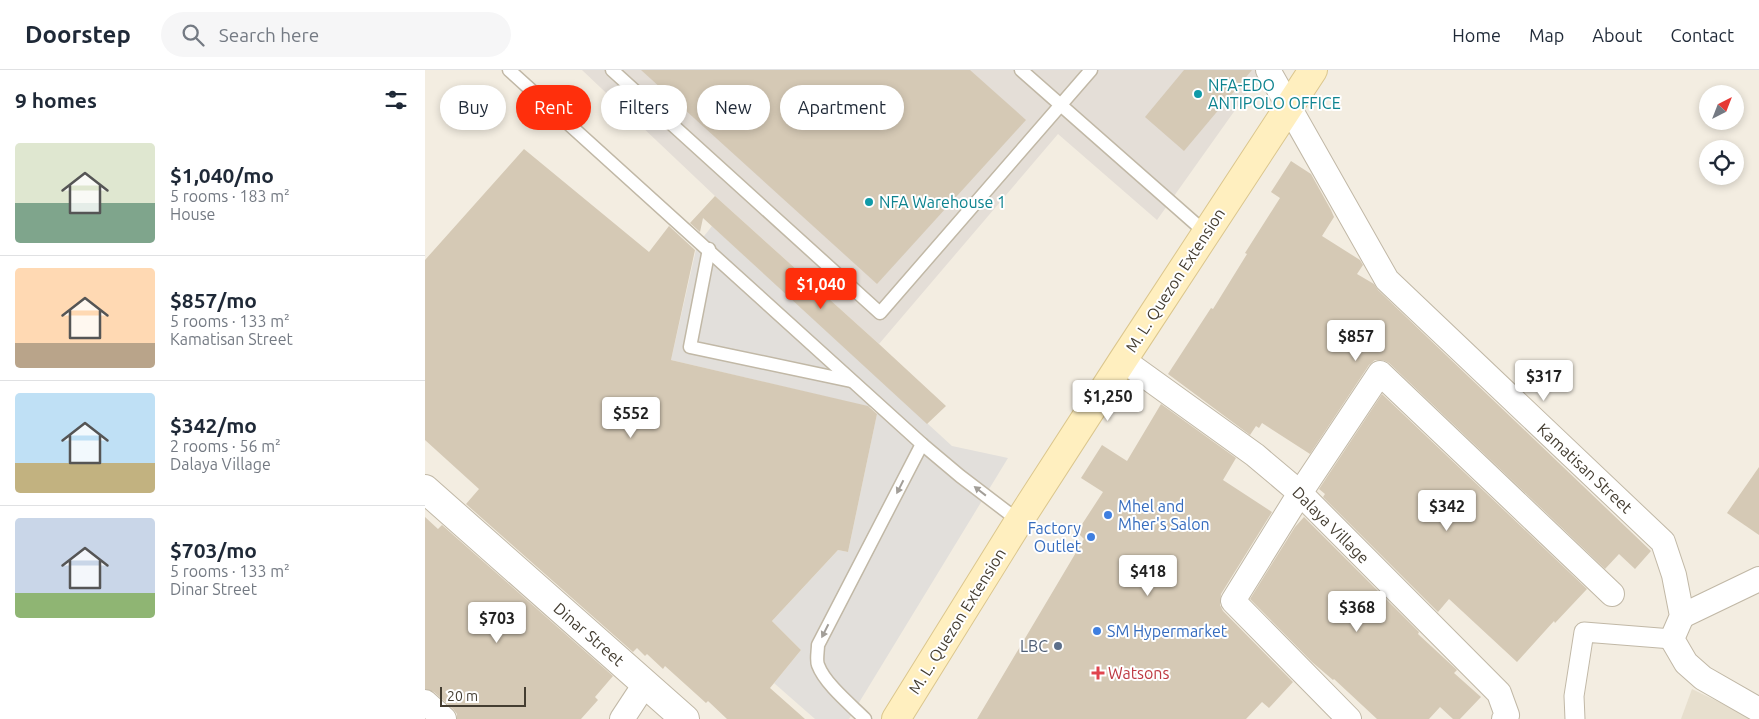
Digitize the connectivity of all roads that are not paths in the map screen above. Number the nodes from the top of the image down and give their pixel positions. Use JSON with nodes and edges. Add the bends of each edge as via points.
{"nodes":[{"id":1,"x":509,"y":70,"type":"edge"},
{"id":2,"x":612,"y":70,"type":"edge"},
{"id":3,"x":1021,"y":70,"type":"edge"},
{"id":4,"x":1091,"y":70,"type":"edge"},
{"id":5,"x":1268,"y":70,"type":"edge"},
{"id":6,"x":1313,"y":70,"type":"edge"},
{"id":7,"x":1061,"y":105,"type":"junction"},
{"id":8,"x":1289,"y":107,"type":"junction"},
{"id":9,"x":1206,"y":233,"type":"junction"},
{"id":10,"x":709,"y":249,"type":"junction"},
{"id":11,"x":1123,"y":360,"type":"junction"},
{"id":12,"x":851,"y":381,"type":"junction"},
{"id":13,"x":922,"y":444,"type":"junction"},
{"id":14,"x":425,"y":489,"type":"edge"},
{"id":15,"x":1300,"y":493,"type":"junction"},
{"id":16,"x":1019,"y":521,"type":"junction"},
{"id":17,"x":1759,"y":579,"type":"edge"},
{"id":18,"x":1612,"y":594,"type":"dead end"},
{"id":19,"x":1681,"y":616,"type":"junction"},
{"id":20,"x":1673,"y":639,"type":"junction"},
{"id":21,"x":645,"y":684,"type":"junction"},
{"id":22,"x":425,"y":702,"type":"edge"},
{"id":23,"x":1748,"y":711,"type":"edge"},
{"id":24,"x":444,"y":719,"type":"edge"},
{"id":25,"x":622,"y":719,"type":"edge"},
{"id":26,"x":685,"y":719,"type":"edge"},
{"id":27,"x":865,"y":719,"type":"edge"},
{"id":28,"x":896,"y":719,"type":"edge"},
{"id":29,"x":1349,"y":719,"type":"edge"},
{"id":30,"x":1504,"y":719,"type":"edge"},
{"id":31,"x":1575,"y":719,"type":"edge"}],
"edges":[{"from":1,"to":10,"type":"lane"},
{"from":2,"to":7,"type":"lane","via":[[880,313]]},
{"from":3,"to":7,"type":"lane"},
{"from":4,"to":7,"type":"lane"},
{"from":5,"to":8,"type":"street","name":"Kamatisan Street"},
{"from":6,"to":8,"type":"main road","name":"M. L. Quezon Extension"},
{"from":7,"to":9,"type":"lane"},
{"from":8,"to":9,"type":"main road","name":"M. L. Quezon Extension"},
{"from":8,"to":19,"type":"street","name":"Kamatisan Street","via":[[1387,280],[1663,542],[1674,575]]},
{"from":9,"to":11,"type":"main road","name":"M. L. Quezon Extension"},
{"from":10,"to":12,"type":"lane"},
{"from":10,"to":12,"type":"lane","via":[[690,347]]},
{"from":11,"to":15,"type":"street","name":"Dalaya Village","via":[[1255,455]]},
{"from":11,"to":16,"type":"main road","name":"M. L. Quezon Extension"},
{"from":12,"to":13,"type":"lane"},
{"from":16,"to":13,"type":"lane","one_way":true},
{"from":13,"to":27,"type":"lane","one_way":true,"via":[[818,645],[817,664],[829,683]]},
{"from":14,"to":21,"type":"street","name":"Dinar Street"},
{"from":15,"to":18,"type":"street","via":[[1380,373]]},
{"from":15,"to":29,"type":"street","via":[[1233,601]]},
{"from":15,"to":30,"type":"street","name":"Dalaya Village","via":[[1499,693],[1507,714]]},
{"from":16,"to":28,"type":"main road","name":"M. L. Quezon Extension"},
{"from":17,"to":19,"type":"street"},
{"from":19,"to":20,"type":"street","name":"Kamatisan Street"},
{"from":20,"to":23,"type":"street","via":[[1686,663]]},
{"from":20,"to":31,"type":"street","via":[[1584,632],[1574,696]]},
{"from":21,"to":25,"type":"street"},
{"from":21,"to":26,"type":"street","name":"Dinar Street"},
{"from":22,"to":24,"type":"street"}]}
